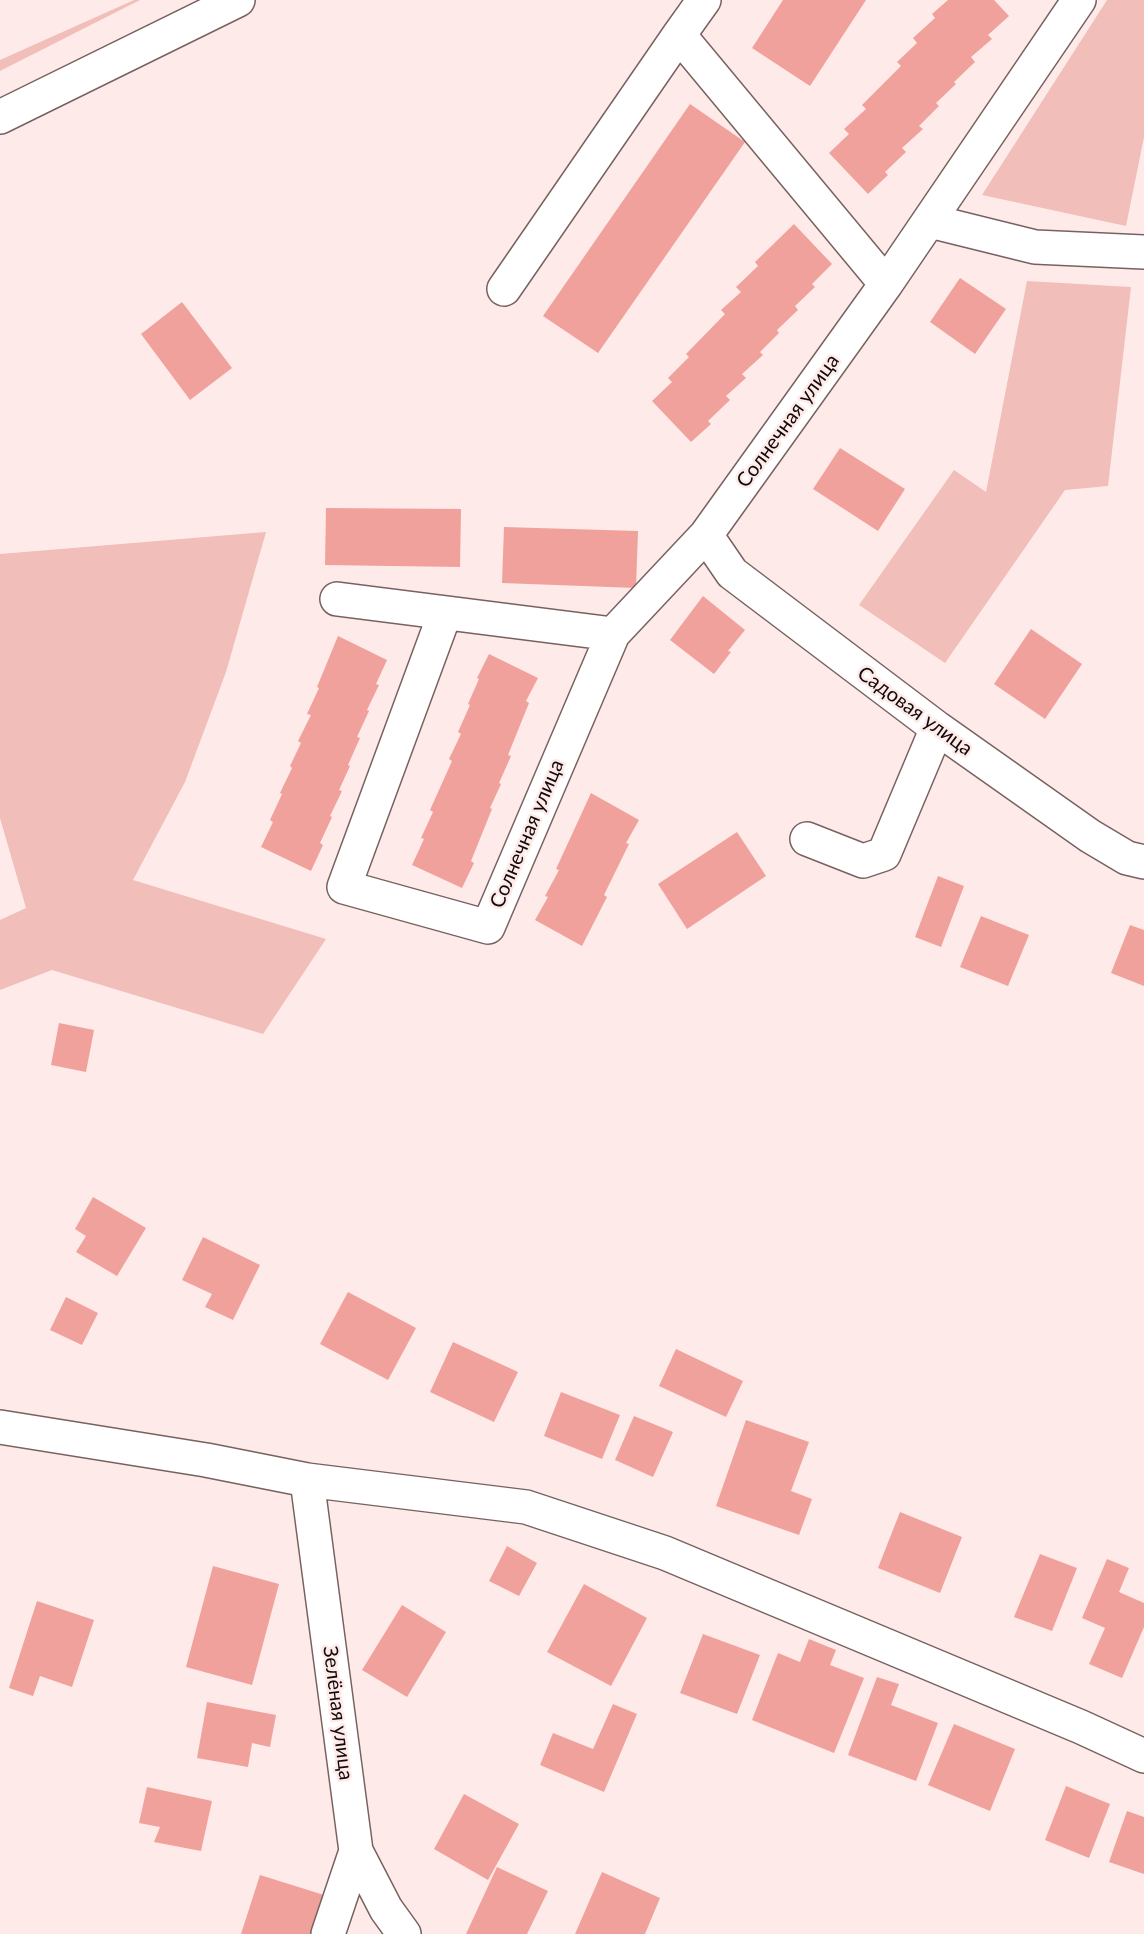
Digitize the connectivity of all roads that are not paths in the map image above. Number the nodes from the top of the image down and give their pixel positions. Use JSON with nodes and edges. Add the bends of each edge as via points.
{"nodes":[{"id":1,"x":238,"y":0,"type":"edge"},
{"id":2,"x":704,"y":0,"type":"edge"},
{"id":3,"x":1079,"y":0,"type":"edge"},
{"id":4,"x":680,"y":35,"type":"junction"},
{"id":5,"x":0,"y":117,"type":"edge"},
{"id":6,"x":930,"y":221,"type":"junction"},
{"id":7,"x":1144,"y":252,"type":"edge"},
{"id":8,"x":886,"y":284,"type":"junction"},
{"id":9,"x":504,"y":289,"type":"dead end"},
{"id":10,"x":706,"y":535,"type":"junction"},
{"id":11,"x":337,"y":599,"type":"dead end"},
{"id":12,"x":445,"y":613,"type":"junction"},
{"id":13,"x":613,"y":634,"type":"junction"},
{"id":14,"x":938,"y":728,"type":"junction"},
{"id":15,"x":807,"y":839,"type":"dead end"},
{"id":16,"x":1144,"y":862,"type":"edge"},
{"id":17,"x":0,"y":1427,"type":"edge"},
{"id":18,"x":307,"y":1480,"type":"junction"},
{"id":19,"x":1144,"y":1756,"type":"edge"},
{"id":20,"x":356,"y":1851,"type":"junction"},
{"id":21,"x":328,"y":1934,"type":"edge"},
{"id":22,"x":404,"y":1934,"type":"edge"}],
"edges":[{"from":1,"to":5,"type":"street"},
{"from":2,"to":4,"type":"street"},
{"from":3,"to":6,"type":"street","name":"Солнечная улица"},
{"from":4,"to":8,"type":"street"},
{"from":4,"to":9,"type":"street"},
{"from":6,"to":7,"type":"street","via":[[1035,247]]},
{"from":6,"to":8,"type":"street","name":"Солнечная улица"},
{"from":8,"to":10,"type":"street","name":"Солнечная улица"},
{"from":10,"to":13,"type":"street","name":"Солнечная улица"},
{"from":10,"to":14,"type":"street","name":"Садовая улица","via":[[732,573]]},
{"from":11,"to":12,"type":"street"},
{"from":12,"to":13,"type":"street"},
{"from":12,"to":13,"type":"street","name":"Солнечная улица","via":[[344,887],[488,927]]},
{"from":14,"to":15,"type":"street","via":[[884,854],[863,861]]},
{"from":14,"to":16,"type":"street","name":"Садовая улица","via":[[1090,836],[1127,858]]},
{"from":17,"to":18,"type":"street"},
{"from":18,"to":19,"type":"street","via":[[526,1507],[665,1553]]},
{"from":18,"to":20,"type":"street","name":"Зелёная улица"},
{"from":20,"to":21,"type":"street"},
{"from":20,"to":22,"type":"street","name":"Зелёная улица","via":[[386,1909]]}]}
